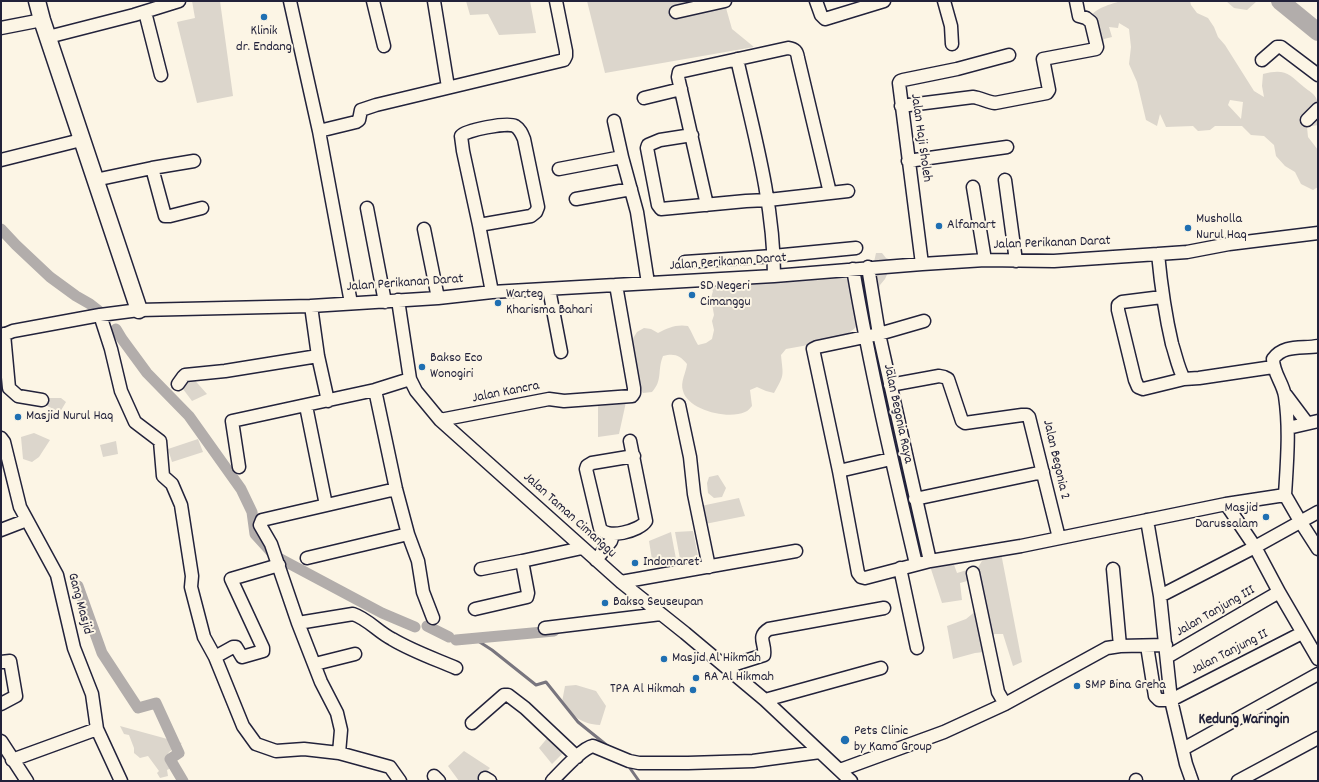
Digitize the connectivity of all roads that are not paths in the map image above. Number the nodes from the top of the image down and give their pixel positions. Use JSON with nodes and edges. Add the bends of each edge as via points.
{"nodes":[{"id":1,"x":37,"y":1,"type":"edge"},
{"id":2,"x":180,"y":1,"type":"edge"},
{"id":3,"x":290,"y":1,"type":"edge"},
{"id":4,"x":373,"y":1,"type":"edge"},
{"id":5,"x":434,"y":1,"type":"edge"},
{"id":6,"x":556,"y":1,"type":"edge"},
{"id":7,"x":725,"y":1,"type":"edge"},
{"id":8,"x":816,"y":1,"type":"edge"},
{"id":9,"x":884,"y":1,"type":"edge"},
{"id":10,"x":944,"y":1,"type":"edge"},
{"id":11,"x":1076,"y":1,"type":"edge"},
{"id":12,"x":145,"y":12,"type":"junction"},
{"id":13,"x":676,"y":12,"type":"dead end"},
{"id":14,"x":42,"y":20,"type":"junction"},
{"id":15,"x":1,"y":28,"type":"edge"},
{"id":16,"x":48,"y":37,"type":"junction"},
{"id":17,"x":952,"y":44,"type":"dead end"},
{"id":18,"x":384,"y":46,"type":"dead end"},
{"id":19,"x":1009,"y":55,"type":"dead end"},
{"id":20,"x":737,"y":59,"type":"junction"},
{"id":21,"x":1262,"y":60,"type":"dead end"},
{"id":22,"x":161,"y":75,"type":"dead end"},
{"id":23,"x":1318,"y":76,"type":"edge"},
{"id":24,"x":448,"y":87,"type":"junction"},
{"id":25,"x":681,"y":89,"type":"junction"},
{"id":26,"x":644,"y":98,"type":"dead end"},
{"id":27,"x":901,"y":106,"type":"junction"},
{"id":28,"x":1318,"y":108,"type":"edge"},
{"id":29,"x":1307,"y":120,"type":"dead end"},
{"id":30,"x":614,"y":121,"type":"dead end"},
{"id":31,"x":319,"y":131,"type":"junction"},
{"id":32,"x":692,"y":135,"type":"junction"},
{"id":33,"x":81,"y":140,"type":"junction"},
{"id":34,"x":1008,"y":147,"type":"dead end"},
{"id":35,"x":622,"y":157,"type":"junction"},
{"id":36,"x":1,"y":160,"type":"edge"},
{"id":37,"x":908,"y":160,"type":"junction"},
{"id":38,"x":194,"y":161,"type":"dead end"},
{"id":39,"x":152,"y":168,"type":"junction"},
{"id":40,"x":559,"y":169,"type":"dead end"},
{"id":41,"x":95,"y":180,"type":"junction"},
{"id":42,"x":1005,"y":180,"type":"dead end"},
{"id":43,"x":973,"y":187,"type":"dead end"},
{"id":44,"x":631,"y":189,"type":"junction"},
{"id":45,"x":848,"y":191,"type":"dead end"},
{"id":46,"x":830,"y":193,"type":"junction"},
{"id":47,"x":576,"y":199,"type":"dead end"},
{"id":48,"x":768,"y":200,"type":"junction"},
{"id":49,"x":707,"y":205,"type":"junction"},
{"id":50,"x":202,"y":208,"type":"dead end"},
{"id":51,"x":367,"y":208,"type":"dead end"},
{"id":52,"x":480,"y":225,"type":"junction"},
{"id":53,"x":424,"y":229,"type":"dead end"},
{"id":54,"x":1318,"y":233,"type":"edge"},
{"id":55,"x":856,"y":248,"type":"dead end"},
{"id":56,"x":1158,"y":254,"type":"junction"},
{"id":57,"x":773,"y":256,"type":"junction"},
{"id":58,"x":985,"y":260,"type":"junction"},
{"id":59,"x":1016,"y":261,"type":"junction"},
{"id":60,"x":685,"y":262,"type":"dead end"},
{"id":61,"x":922,"y":264,"type":"junction"},
{"id":62,"x":868,"y":268,"type":"junction"},
{"id":63,"x":853,"y":269,"type":"junction"},
{"id":64,"x":774,"y":276,"type":"junction"},
{"id":65,"x":648,"y":283,"type":"junction"},
{"id":66,"x":616,"y":285,"type":"junction"},
{"id":67,"x":549,"y":289,"type":"junction"},
{"id":68,"x":492,"y":292,"type":"junction"},
{"id":69,"x":1162,"y":297,"type":"junction"},
{"id":70,"x":438,"y":298,"type":"junction"},
{"id":71,"x":398,"y":300,"type":"junction"},
{"id":72,"x":385,"y":302,"type":"junction"},
{"id":73,"x":351,"y":303,"type":"junction"},
{"id":74,"x":311,"y":306,"type":"junction"},
{"id":75,"x":139,"y":310,"type":"junction"},
{"id":76,"x":100,"y":315,"type":"junction"},
{"id":77,"x":924,"y":321,"type":"dead end"},
{"id":78,"x":879,"y":334,"type":"junction"},
{"id":79,"x":2,"y":335,"type":"edge"},
{"id":80,"x":864,"y":336,"type":"junction"},
{"id":81,"x":1317,"y":348,"type":"edge"},
{"id":82,"x":561,"y":352,"type":"dead end"},
{"id":83,"x":318,"y":356,"type":"junction"},
{"id":84,"x":1273,"y":367,"type":"junction"},
{"id":85,"x":410,"y":379,"type":"junction"},
{"id":86,"x":1184,"y":379,"type":"junction"},
{"id":87,"x":178,"y":384,"type":"dead end"},
{"id":88,"x":890,"y":385,"type":"junction"},
{"id":89,"x":374,"y":390,"type":"junction"},
{"id":90,"x":5,"y":391,"type":"edge"},
{"id":91,"x":1285,"y":394,"type":"junction"},
{"id":92,"x":42,"y":400,"type":"dead end"},
{"id":93,"x":328,"y":401,"type":"junction"},
{"id":94,"x":679,"y":405,"type":"dead end"},
{"id":95,"x":306,"y":406,"type":"junction"},
{"id":96,"x":440,"y":420,"type":"junction"},
{"id":97,"x":1312,"y":422,"type":"edge"},
{"id":98,"x":1288,"y":428,"type":"junction"},
{"id":99,"x":1,"y":438,"type":"edge"},
{"id":100,"x":630,"y":441,"type":"dead end"},
{"id":101,"x":634,"y":456,"type":"junction"},
{"id":102,"x":891,"y":459,"type":"junction"},
{"id":103,"x":239,"y":467,"type":"dead end"},
{"id":104,"x":839,"y":471,"type":"junction"},
{"id":105,"x":1043,"y":472,"type":"junction"},
{"id":106,"x":396,"y":489,"type":"junction"},
{"id":107,"x":1285,"y":495,"type":"junction"},
{"id":108,"x":915,"y":499,"type":"junction"},
{"id":109,"x":1226,"y":504,"type":"junction"},
{"id":110,"x":326,"y":505,"type":"junction"},
{"id":111,"x":1318,"y":512,"type":"edge"},
{"id":112,"x":27,"y":520,"type":"junction"},
{"id":113,"x":1146,"y":520,"type":"junction"},
{"id":114,"x":1300,"y":521,"type":"junction"},
{"id":115,"x":1,"y":530,"type":"edge"},
{"id":116,"x":408,"y":534,"type":"junction"},
{"id":117,"x":613,"y":535,"type":"junction"},
{"id":118,"x":1059,"y":538,"type":"junction"},
{"id":119,"x":1255,"y":547,"type":"junction"},
{"id":120,"x":582,"y":548,"type":"junction"},
{"id":121,"x":1318,"y":549,"type":"edge"},
{"id":122,"x":796,"y":551,"type":"dead end"},
{"id":123,"x":307,"y":558,"type":"dead end"},
{"id":124,"x":596,"y":560,"type":"junction"},
{"id":125,"x":522,"y":561,"type":"junction"},
{"id":126,"x":930,"y":561,"type":"junction"},
{"id":127,"x":278,"y":562,"type":"junction"},
{"id":128,"x":916,"y":564,"type":"junction"},
{"id":129,"x":709,"y":566,"type":"junction"},
{"id":130,"x":900,"y":568,"type":"junction"},
{"id":131,"x":482,"y":569,"type":"dead end"},
{"id":132,"x":1113,"y":569,"type":"dead end"},
{"id":133,"x":973,"y":573,"type":"dead end"},
{"id":134,"x":621,"y":582,"type":"junction"},
{"id":135,"x":1279,"y":592,"type":"junction"},
{"id":136,"x":1160,"y":596,"type":"junction"},
{"id":137,"x":884,"y":608,"type":"dead end"},
{"id":138,"x":475,"y":609,"type":"dead end"},
{"id":139,"x":661,"y":614,"type":"junction"},
{"id":140,"x":433,"y":618,"type":"dead end"},
{"id":141,"x":298,"y":623,"type":"junction"},
{"id":142,"x":545,"y":628,"type":"dead end"},
{"id":143,"x":1302,"y":633,"type":"junction"},
{"id":144,"x":1120,"y":646,"type":"junction"},
{"id":145,"x":1147,"y":646,"type":"junction"},
{"id":146,"x":917,"y":648,"type":"dead end"},
{"id":147,"x":1166,"y":651,"type":"junction"},
{"id":148,"x":355,"y":654,"type":"dead end"},
{"id":149,"x":216,"y":657,"type":"junction"},
{"id":150,"x":1318,"y":659,"type":"edge"},
{"id":151,"x":1,"y":662,"type":"edge"},
{"id":152,"x":315,"y":664,"type":"junction"},
{"id":153,"x":726,"y":667,"type":"junction"},
{"id":154,"x":456,"y":668,"type":"dead end"},
{"id":155,"x":881,"y":668,"type":"dead end"},
{"id":156,"x":1318,"y":674,"type":"edge"},
{"id":157,"x":765,"y":700,"type":"junction"},
{"id":158,"x":1171,"y":700,"type":"junction"},
{"id":159,"x":1,"y":704,"type":"edge"},
{"id":160,"x":1005,"y":704,"type":"junction"},
{"id":161,"x":472,"y":723,"type":"dead end"},
{"id":162,"x":97,"y":729,"type":"junction"},
{"id":163,"x":1318,"y":738,"type":"edge"},
{"id":164,"x":1,"y":742,"type":"edge"},
{"id":165,"x":1183,"y":749,"type":"junction"},
{"id":166,"x":820,"y":752,"type":"junction"},
{"id":167,"x":339,"y":753,"type":"junction"},
{"id":168,"x":577,"y":757,"type":"junction"},
{"id":169,"x":12,"y":760,"type":"junction"},
{"id":170,"x":840,"y":770,"type":"junction"},
{"id":171,"x":27,"y":781,"type":"edge"},
{"id":172,"x":121,"y":781,"type":"edge"},
{"id":173,"x":400,"y":781,"type":"edge"},
{"id":174,"x":552,"y":781,"type":"edge"},
{"id":175,"x":851,"y":781,"type":"edge"},
{"id":176,"x":1192,"y":781,"type":"edge"},
{"id":177,"x":1238,"y":781,"type":"edge"}],
"edges":[{"from":1,"to":14,"type":"main road"},
{"from":2,"to":12,"type":"street"},
{"from":3,"to":31,"type":"street"},
{"from":4,"to":18,"type":"street"},
{"from":5,"to":24,"type":"street"},
{"from":6,"to":24,"type":"street","via":[[566,51],[564,60]]},
{"from":7,"to":13,"type":"street"},
{"from":8,"to":9,"type":"street","via":[[825,19]]},
{"from":10,"to":17,"type":"street","via":[[951,26]]},
{"from":11,"to":27,"type":"street","via":[[1079,16],[1091,22],[1097,47],[1043,59],[1049,85],[1047,93],[995,103],[973,97]]},
{"from":12,"to":16,"type":"street"},
{"from":12,"to":22,"type":"street"},
{"from":14,"to":15,"type":"street"},
{"from":14,"to":16,"type":"main road"},
{"from":16,"to":33,"type":"main road"},
{"from":19,"to":27,"type":"street","name":"Jalan Haji Sholeh","via":[[900,81],[898,89]]},
{"from":20,"to":25,"type":"street","via":[[679,72]]},
{"from":20,"to":46,"type":"street","via":[[788,48],[797,52]]},
{"from":20,"to":48,"type":"street"},
{"from":21,"to":23,"type":"street","via":[[1277,47],[1281,47]]},
{"from":24,"to":31,"type":"street","via":[[363,109],[358,121]]},
{"from":25,"to":26,"type":"street"},
{"from":25,"to":32,"type":"street"},
{"from":27,"to":37,"type":"street","name":"Jalan Haji Sholeh"},
{"from":28,"to":29,"type":"street"},
{"from":30,"to":35,"type":"street"},
{"from":31,"to":73,"type":"street"},
{"from":32,"to":49,"type":"street"},
{"from":32,"to":49,"type":"street","via":[[660,140],[648,145],[658,205],[661,209]]},
{"from":33,"to":36,"type":"street"},
{"from":33,"to":41,"type":"main road"},
{"from":34,"to":37,"type":"street"},
{"from":35,"to":40,"type":"street"},
{"from":35,"to":44,"type":"street"},
{"from":37,"to":61,"type":"street","name":"Jalan Haji Sholeh"},
{"from":38,"to":39,"type":"street"},
{"from":39,"to":41,"type":"street"},
{"from":39,"to":50,"type":"street","via":[[165,216]]},
{"from":41,"to":75,"type":"main road"},
{"from":42,"to":59,"type":"street"},
{"from":43,"to":58,"type":"street"},
{"from":44,"to":47,"type":"street"},
{"from":44,"to":65,"type":"street"},
{"from":45,"to":46,"type":"street"},
{"from":46,"to":48,"type":"street"},
{"from":48,"to":49,"type":"street"},
{"from":48,"to":57,"type":"street"},
{"from":51,"to":72,"type":"street"},
{"from":52,"to":52,"type":"street","via":[[461,136],[466,132],[501,124],[515,126],[524,139],[538,207],[531,216]]},
{"from":52,"to":68,"type":"street"},
{"from":53,"to":70,"type":"street"},
{"from":54,"to":56,"type":"street","name":"Jalan Perikanan Darat"},
{"from":55,"to":57,"type":"street"},
{"from":56,"to":59,"type":"street","name":"Jalan Perikanan Darat"},
{"from":56,"to":69,"type":"street"},
{"from":57,"to":60,"type":"street"},
{"from":57,"to":64,"type":"street"},
{"from":58,"to":59,"type":"street","name":"Jalan Perikanan Darat"},
{"from":58,"to":61,"type":"street","name":"Jalan Perikanan Darat"},
{"from":61,"to":62,"type":"street","name":"Jalan Perikanan Darat"},
{"from":62,"to":63,"type":"street","name":"Jalan Perikanan Darat"},
{"from":62,"to":78,"type":"street","name":"Jalan Begonia Raya"},
{"from":63,"to":64,"type":"street","name":"Jalan Perikanan Darat"},
{"from":63,"to":80,"type":"street","name":"Jalan Begonia Raya"},
{"from":64,"to":65,"type":"street","name":"Jalan Perikanan Darat"},
{"from":65,"to":66,"type":"street","name":"Jalan Perikanan Darat"},
{"from":66,"to":67,"type":"street","name":"Jalan Perikanan Darat"},
{"from":66,"to":96,"type":"street","name":"Jalan Kancra","via":[[634,388],[632,396],[564,401],[549,399]]},
{"from":67,"to":68,"type":"street","name":"Jalan Perikanan Darat"},
{"from":67,"to":82,"type":"street"},
{"from":68,"to":70,"type":"street","name":"Jalan Perikanan Darat"},
{"from":69,"to":86,"type":"street","via":[[1179,369]]},
{"from":69,"to":86,"type":"street","via":[[1118,304],[1135,380],[1138,387],[1143,389]]},
{"from":70,"to":71,"type":"street","name":"Jalan Perikanan Darat"},
{"from":71,"to":72,"type":"street","name":"Jalan Perikanan Darat"},
{"from":71,"to":85,"type":"street","name":"Jalan Taman Cimanggu"},
{"from":72,"to":73,"type":"street","name":"Jalan Perikanan Darat"},
{"from":73,"to":74,"type":"street","name":"Jalan Perikanan Darat"},
{"from":74,"to":75,"type":"street","name":"Jalan Perikanan Darat"},
{"from":74,"to":83,"type":"street"},
{"from":75,"to":76,"type":"street","name":"Jalan Perikanan Darat"},
{"from":76,"to":79,"type":"street","name":"Jalan Perikanan Darat"},
{"from":76,"to":149,"type":"street","via":[[121,391],[135,422],[160,441],[163,476],[172,484],[181,505],[192,576],[191,587],[204,637]]},
{"from":77,"to":78,"type":"street"},
{"from":78,"to":80,"type":"street"},
{"from":78,"to":88,"type":"street","name":"Jalan Begonia Raya"},
{"from":79,"to":90,"type":"street"},
{"from":80,"to":102,"type":"street","name":"Jalan Begonia Raya"},
{"from":80,"to":104,"type":"street","via":[[813,349]]},
{"from":81,"to":84,"type":"street","via":[[1300,347],[1282,351],[1273,359]]},
{"from":83,"to":87,"type":"street","via":[[186,375]]},
{"from":83,"to":93,"type":"street"},
{"from":84,"to":86,"type":"street"},
{"from":84,"to":91,"type":"street"},
{"from":85,"to":89,"type":"street"},
{"from":85,"to":96,"type":"street","name":"Jalan Taman Cimanggu","via":[[416,391]]},
{"from":88,"to":105,"type":"street","name":"Jalan Begonia 2","via":[[939,376],[948,379],[962,421],[965,423],[1027,415]]},
{"from":88,"to":108,"type":"street","name":"Jalan Begonia Raya"},
{"from":89,"to":93,"type":"street"},
{"from":89,"to":106,"type":"street"},
{"from":90,"to":92,"type":"street"},
{"from":91,"to":97,"type":"street"},
{"from":91,"to":98,"type":"street"},
{"from":93,"to":95,"type":"street"},
{"from":94,"to":129,"type":"street"},
{"from":95,"to":103,"type":"street","via":[[232,421]]},
{"from":95,"to":110,"type":"street"},
{"from":96,"to":120,"type":"street","name":"Jalan Taman Cimanggu"},
{"from":97,"to":98,"type":"street"},
{"from":98,"to":107,"type":"street"},
{"from":99,"to":112,"type":"street","name":"Gang Masjid","via":[[20,507]]},
{"from":100,"to":101,"type":"street"},
{"from":101,"to":117,"type":"street","via":[[646,521],[637,529]]},
{"from":101,"to":117,"type":"street","via":[[592,463],[586,469],[600,528],[604,533]]},
{"from":102,"to":104,"type":"street"},
{"from":102,"to":128,"type":"street","name":"Jalan Begonia Raya"},
{"from":104,"to":130,"type":"street","via":[[858,573],[865,578]]},
{"from":105,"to":108,"type":"street"},
{"from":105,"to":118,"type":"street","name":"Jalan Begonia 2"},
{"from":106,"to":110,"type":"street"},
{"from":106,"to":116,"type":"street"},
{"from":107,"to":109,"type":"street"},
{"from":107,"to":114,"type":"street"},
{"from":108,"to":126,"type":"street","name":"Jalan Begonia Raya"},
{"from":109,"to":113,"type":"street"},
{"from":109,"to":119,"type":"street"},
{"from":110,"to":127,"type":"street","via":[[262,520],[260,525]]},
{"from":111,"to":114,"type":"street"},
{"from":112,"to":115,"type":"street"},
{"from":112,"to":162,"type":"street","name":"Gang Masjid","via":[[57,575],[74,648],[92,694]]},
{"from":113,"to":118,"type":"street"},
{"from":113,"to":136,"type":"street"},
{"from":114,"to":119,"type":"street"},
{"from":114,"to":121,"type":"street"},
{"from":116,"to":123,"type":"street"},
{"from":116,"to":140,"type":"street","via":[[418,561],[423,592]]},
{"from":117,"to":124,"type":"street"},
{"from":118,"to":126,"type":"street"},
{"from":119,"to":135,"type":"street"},
{"from":119,"to":136,"type":"street"},
{"from":120,"to":124,"type":"street","name":"Jalan Taman Cimanggu"},
{"from":120,"to":125,"type":"street"},
{"from":122,"to":129,"type":"street"},
{"from":124,"to":134,"type":"street","name":"Jalan Taman Cimanggu"},
{"from":125,"to":131,"type":"street"},
{"from":125,"to":138,"type":"street","via":[[528,593],[526,597]]},
{"from":126,"to":128,"type":"street"},
{"from":127,"to":141,"type":"street"},
{"from":127,"to":149,"type":"street","via":[[231,579],[263,651],[242,657],[233,647]]},
{"from":128,"to":130,"type":"street"},
{"from":129,"to":134,"type":"street"},
{"from":130,"to":146,"type":"street"},
{"from":132,"to":144,"type":"street"},
{"from":133,"to":160,"type":"street","via":[[998,692]]},
{"from":134,"to":139,"type":"street","name":"Jalan Taman Cimanggu"},
{"from":135,"to":143,"type":"street"},
{"from":135,"to":147,"type":"street","name":"Jalan Tanjung III"},
{"from":136,"to":147,"type":"street"},
{"from":137,"to":153,"type":"street","via":[[769,630],[762,637],[764,655]]},
{"from":139,"to":142,"type":"street"},
{"from":139,"to":153,"type":"street","name":"Jalan Taman Cimanggu"},
{"from":141,"to":152,"type":"street"},
{"from":141,"to":154,"type":"street","via":[[354,614],[362,617],[392,640]]},
{"from":143,"to":150,"type":"street"},
{"from":143,"to":158,"type":"street","name":"Jalan Tanjung II"},
{"from":144,"to":145,"type":"street"},
{"from":144,"to":160,"type":"street","via":[[1107,648]]},
{"from":145,"to":147,"type":"street"},
{"from":145,"to":158,"type":"street","via":[[1155,696],[1160,701]]},
{"from":147,"to":158,"type":"street"},
{"from":148,"to":152,"type":"street"},
{"from":149,"to":167,"type":"street","via":[[243,726],[256,744],[276,751],[304,749]]},
{"from":151,"to":159,"type":"street","via":[[10,661],[16,696]]},
{"from":152,"to":167,"type":"street","via":[[340,723]]},
{"from":153,"to":157,"type":"street","name":"Jalan Taman Cimanggu"},
{"from":155,"to":157,"type":"street"},
{"from":156,"to":165,"type":"street"},
{"from":157,"to":166,"type":"street","name":"Jalan Taman Cimanggu"},
{"from":158,"to":165,"type":"street"},
{"from":160,"to":170,"type":"street","via":[[944,732]]},
{"from":161,"to":168,"type":"street","via":[[504,695],[508,695]]},
{"from":162,"to":169,"type":"street"},
{"from":162,"to":172,"type":"street","name":"Gang Masjid"},
{"from":163,"to":177,"type":"street"},
{"from":164,"to":169,"type":"street"},
{"from":165,"to":176,"type":"street"},
{"from":166,"to":168,"type":"street","via":[[753,761],[639,763],[629,762],[593,746]]},
{"from":166,"to":170,"type":"street","name":"Jalan Taman Cimanggu"},
{"from":167,"to":173,"type":"street","via":[[390,767]]},
{"from":168,"to":174,"type":"street"},
{"from":169,"to":171,"type":"street"},
{"from":170,"to":175,"type":"street","name":"Jalan Taman Cimanggu"}]}
